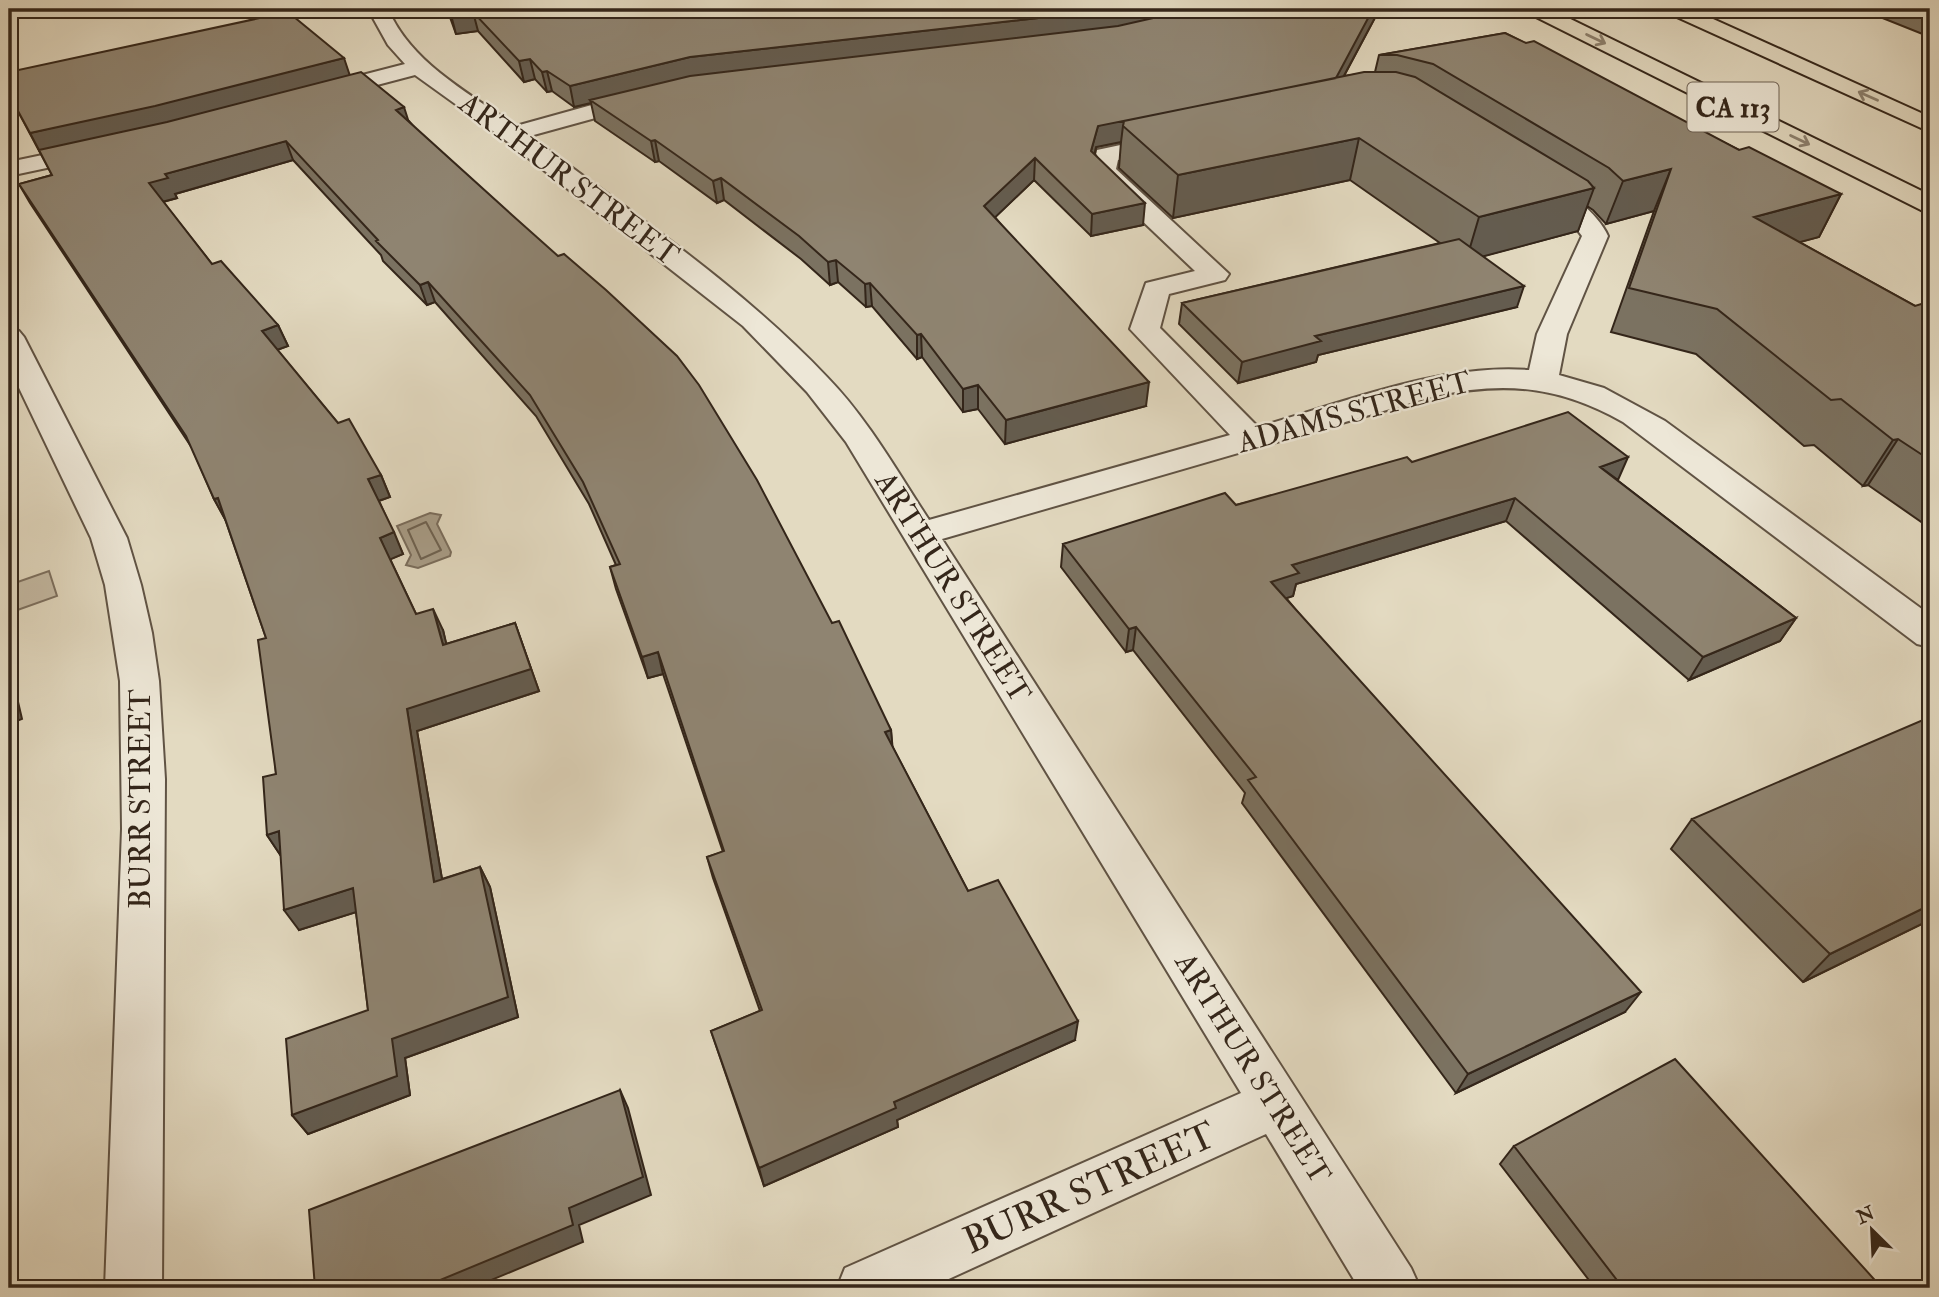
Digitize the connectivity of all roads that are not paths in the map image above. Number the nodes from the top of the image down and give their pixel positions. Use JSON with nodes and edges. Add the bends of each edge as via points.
{"nodes":[{"id":1,"x":377,"y":9,"type":"edge"},
{"id":2,"x":1535,"y":9,"type":"edge"},
{"id":3,"x":1675,"y":9,"type":"edge"},
{"id":4,"x":419,"y":67,"type":"junction"},
{"id":5,"x":659,"y":94,"type":"edge"},
{"id":6,"x":300,"y":98,"type":"edge"},
{"id":7,"x":1930,"y":125,"type":"edge"},
{"id":8,"x":513,"y":134,"type":"junction"},
{"id":9,"x":1198,"y":136,"type":"edge"},
{"id":10,"x":118,"y":145,"type":"edge"},
{"id":11,"x":9,"y":169,"type":"edge"},
{"id":12,"x":1523,"y":179,"type":"edge"},
{"id":13,"x":1930,"y":205,"type":"edge"},
{"id":14,"x":9,"y":337,"type":"edge"},
{"id":15,"x":1542,"y":381,"type":"junction"},
{"id":16,"x":1252,"y":439,"type":"junction"},
{"id":17,"x":920,"y":534,"type":"junction"},
{"id":18,"x":1930,"y":634,"type":"edge"},
{"id":19,"x":1275,"y":1104,"type":"junction"},
{"id":20,"x":134,"y":1288,"type":"edge"},
{"id":21,"x":865,"y":1288,"type":"edge"},
{"id":22,"x":1391,"y":1288,"type":"edge"}],
"edges":[{"from":1,"to":4,"type":"street","name":"ARTHUR STREET","via":[[398,44]]},
{"from":2,"to":13,"type":"highway","number":"CA 113","one_way":true},
{"from":7,"to":3,"type":"highway","number":"CA 113","one_way":true},
{"from":4,"to":6,"type":"street"},
{"from":4,"to":8,"type":"street","name":"ARTHUR STREET"},
{"from":5,"to":8,"type":"street"},
{"from":8,"to":17,"type":"street","name":"ARTHUR STREET","via":[[754,320],[787,351],[860,438]]},
{"from":9,"to":16,"type":"street","via":[[1106,155],[1104,171],[1215,274],[1156,289],[1145,329]]},
{"from":10,"to":11,"type":"street"},
{"from":12,"to":15,"type":"street","via":[[1583,217],[1595,236],[1552,334]]},
{"from":14,"to":20,"type":"street","name":"BURR STREET","via":[[109,538],[138,655],[145,768]]},
{"from":15,"to":16,"type":"street","name":"ADAMS STREET","via":[[1507,376],[1460,381]]},
{"from":15,"to":18,"type":"street","name":"ADAMS STREET","via":[[1597,396],[1652,427]]},
{"from":16,"to":17,"type":"street","name":"ADAMS STREET"},
{"from":17,"to":19,"type":"street","name":"ARTHUR STREET"},
{"from":19,"to":21,"type":"street","name":"BURR STREET"},
{"from":19,"to":22,"type":"street","name":"ARTHUR STREET"}]}
